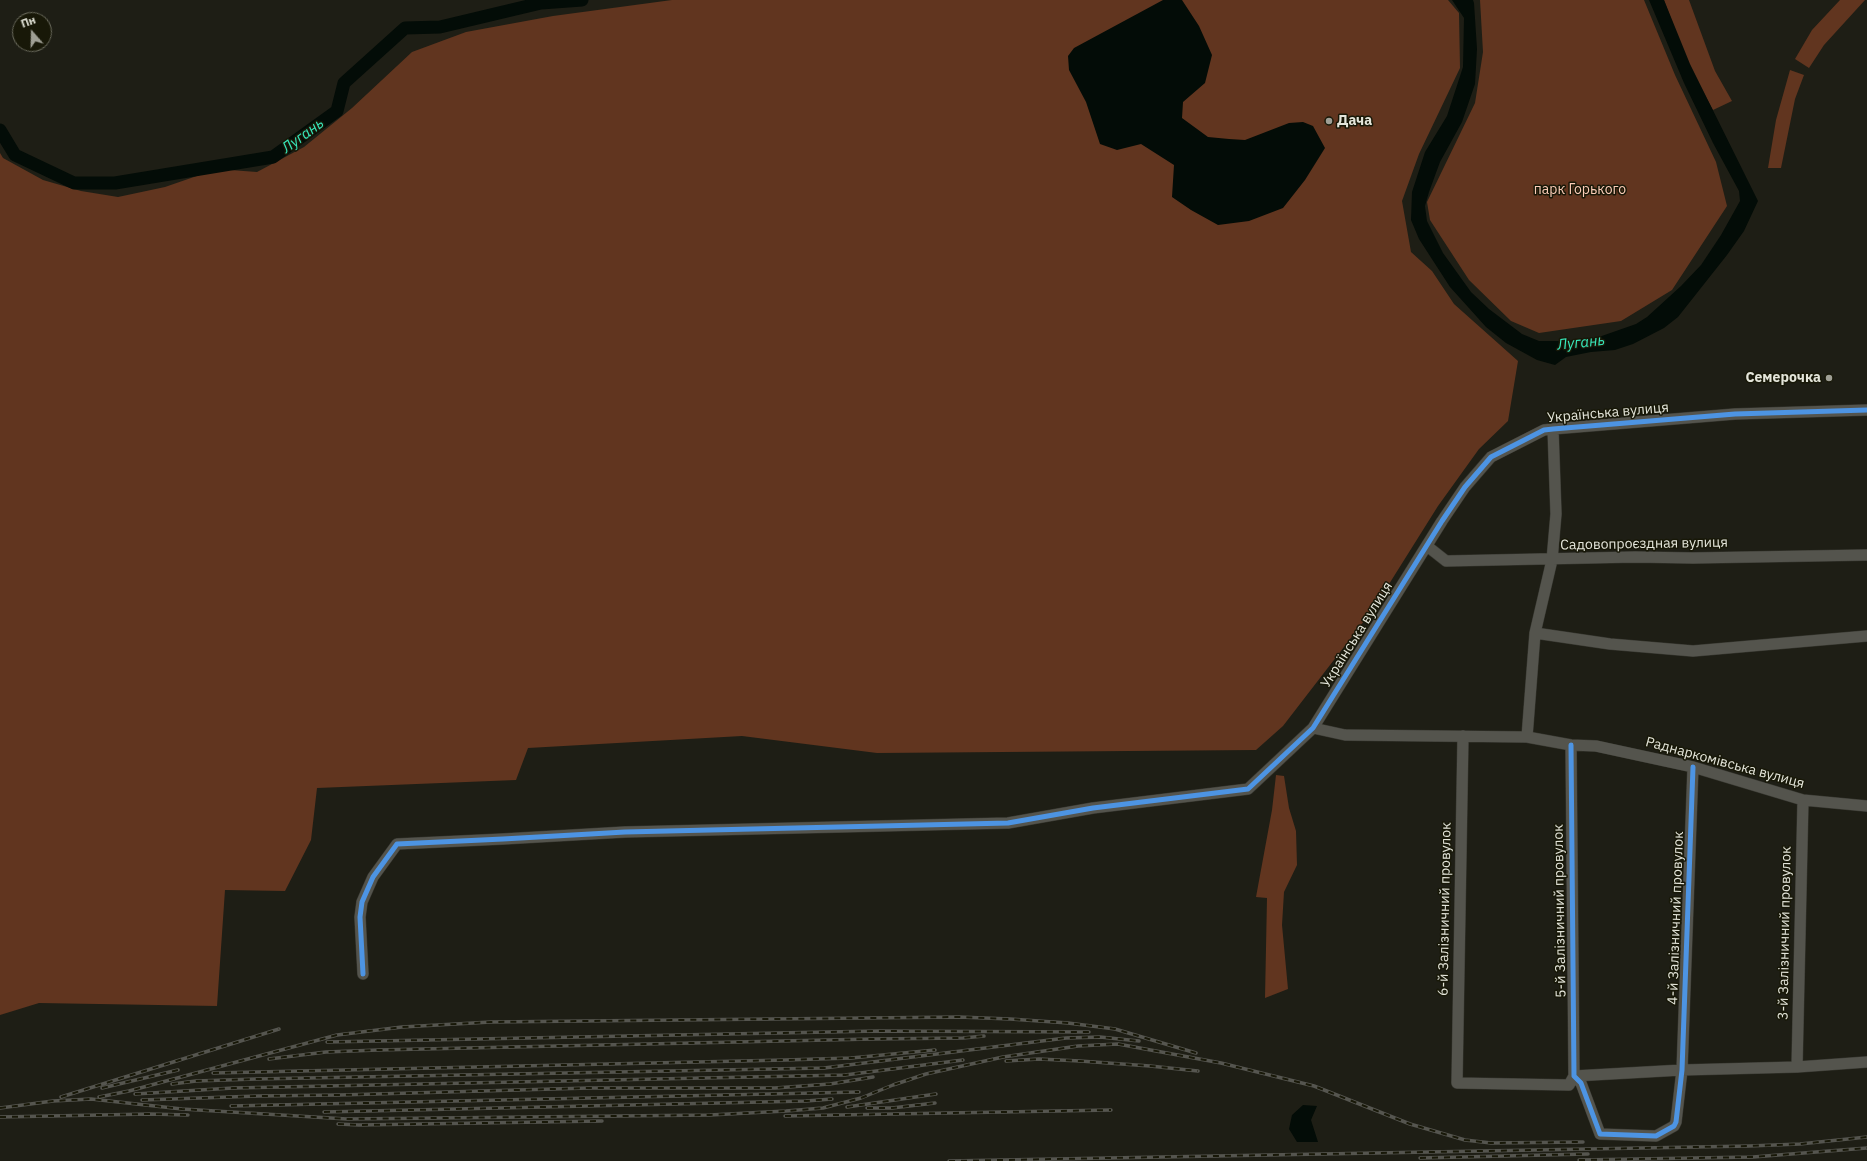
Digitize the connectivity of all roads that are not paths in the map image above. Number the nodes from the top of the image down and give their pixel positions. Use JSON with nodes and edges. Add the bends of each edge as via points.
{"nodes":[{"id":1,"x":1867,"y":410,"type":"edge"},
{"id":2,"x":1552,"y":429,"type":"junction"},
{"id":3,"x":1427,"y":546,"type":"junction"},
{"id":4,"x":1867,"y":555,"type":"edge"},
{"id":5,"x":1552,"y":560,"type":"junction"},
{"id":6,"x":1535,"y":633,"type":"junction"},
{"id":7,"x":1867,"y":636,"type":"edge"},
{"id":8,"x":1313,"y":728,"type":"junction"},
{"id":9,"x":1463,"y":736,"type":"junction"},
{"id":10,"x":1526,"y":738,"type":"junction"},
{"id":11,"x":1571,"y":745,"type":"junction"},
{"id":12,"x":1693,"y":767,"type":"junction"},
{"id":13,"x":1803,"y":800,"type":"junction"},
{"id":14,"x":1867,"y":806,"type":"edge"},
{"id":15,"x":363,"y":974,"type":"dead end"},
{"id":16,"x":1867,"y":1062,"type":"edge"},
{"id":17,"x":1797,"y":1067,"type":"junction"},
{"id":18,"x":1682,"y":1070,"type":"junction"},
{"id":19,"x":1574,"y":1076,"type":"junction"}],
"edges":[{"from":1,"to":2,"type":"street","name":"Українська вулиця","via":[[1735,414]]},
{"from":2,"to":3,"type":"street","name":"Українська вулиця","via":[[1544,430],[1491,457],[1465,487]]},
{"from":2,"to":5,"type":"street","via":[[1556,514]]},
{"from":3,"to":5,"type":"street","name":"Садовопроєздная вулиця","via":[[1446,560]]},
{"from":3,"to":8,"type":"street","name":"Українська вулиця"},
{"from":4,"to":5,"type":"street","name":"Садовопроєздная вулиця"},
{"from":5,"to":6,"type":"street"},
{"from":6,"to":7,"type":"street","via":[[1610,644],[1693,651]]},
{"from":6,"to":10,"type":"street"},
{"from":8,"to":9,"type":"street","name":"Раднаркомівська вулиця","via":[[1345,735]]},
{"from":8,"to":15,"type":"street","name":"Українська вулиця","via":[[1248,789],[1093,808],[1008,823],[625,832],[397,844],[373,877],[362,902],[360,917]]},
{"from":9,"to":10,"type":"street","name":"Раднаркомівська вулиця"},
{"from":9,"to":19,"type":"street","name":"6-й Залізничний провулок","via":[[1457,1083],[1569,1085]]},
{"from":10,"to":11,"type":"street","name":"Раднаркомівська вулиця"},
{"from":11,"to":12,"type":"street","name":"Раднаркомівська вулиця","via":[[1596,746]]},
{"from":11,"to":19,"type":"street","name":"5-й Залізничний провулок"},
{"from":12,"to":13,"type":"street","name":"Раднаркомівська вулиця"},
{"from":12,"to":18,"type":"street","name":"4-й Залізничний провулок"},
{"from":13,"to":14,"type":"street","name":"Раднаркомівська вулиця"},
{"from":13,"to":17,"type":"street","name":"3-й Залізничний провулок"},
{"from":16,"to":17,"type":"street"},
{"from":17,"to":18,"type":"street"},
{"from":18,"to":19,"type":"street"},
{"from":18,"to":19,"type":"street","name":"4-й Залізничний провулок","via":[[1674,1126],[1656,1136],[1600,1134],[1582,1083]]}]}
